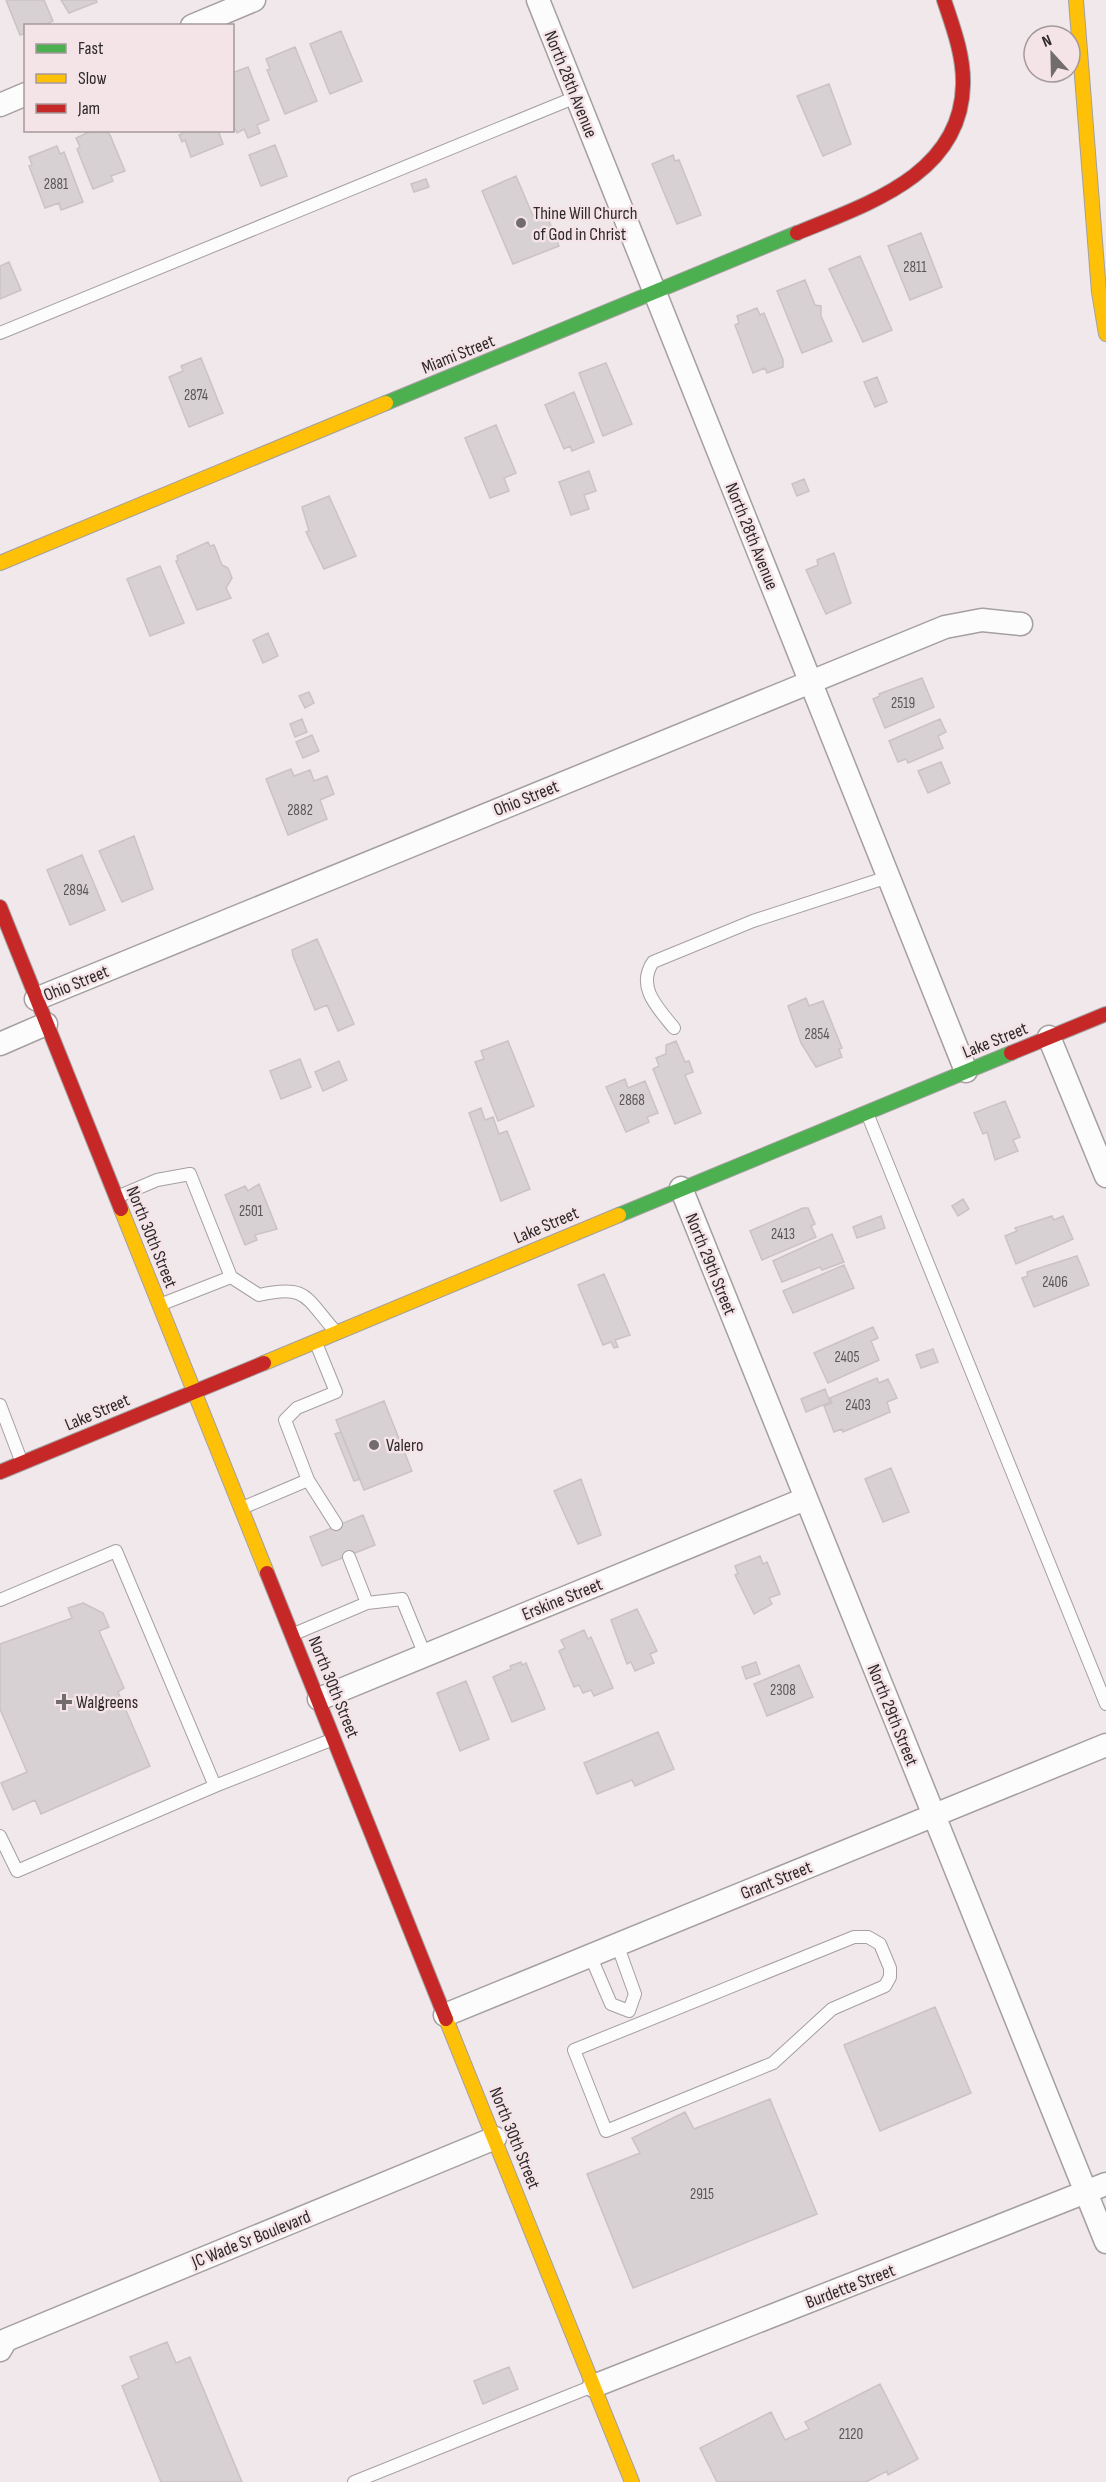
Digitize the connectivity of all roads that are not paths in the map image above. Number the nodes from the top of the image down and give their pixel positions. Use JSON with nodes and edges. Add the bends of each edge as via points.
{"nodes":[{"id":1,"x":254,"y":0,"type":"edge"},
{"id":2,"x":538,"y":0,"type":"edge"},
{"id":3,"x":944,"y":0,"type":"edge"},
{"id":4,"x":1076,"y":0,"type":"edge"},
{"id":5,"x":197,"y":24,"type":"edge"},
{"id":6,"x":24,"y":95,"type":"edge"},
{"id":7,"x":576,"y":97,"type":"junction"},
{"id":8,"x":0,"y":105,"type":"edge"},
{"id":9,"x":655,"y":292,"type":"junction"},
{"id":10,"x":0,"y":333,"type":"edge"},
{"id":11,"x":1106,"y":334,"type":"edge"},
{"id":12,"x":0,"y":562,"type":"edge"},
{"id":13,"x":1021,"y":624,"type":"dead end"},
{"id":14,"x":811,"y":680,"type":"junction"},
{"id":15,"x":888,"y":877,"type":"junction"},
{"id":16,"x":0,"y":907,"type":"edge"},
{"id":17,"x":36,"y":999,"type":"junction"},
{"id":18,"x":1106,"y":1014,"type":"edge"},
{"id":19,"x":46,"y":1024,"type":"junction"},
{"id":20,"x":674,"y":1028,"type":"dead end"},
{"id":21,"x":1049,"y":1037,"type":"junction"},
{"id":22,"x":0,"y":1044,"type":"edge"},
{"id":23,"x":966,"y":1071,"type":"junction"},
{"id":24,"x":867,"y":1112,"type":"junction"},
{"id":25,"x":1106,"y":1176,"type":"edge"},
{"id":26,"x":681,"y":1188,"type":"junction"},
{"id":27,"x":116,"y":1197,"type":"junction"},
{"id":28,"x":231,"y":1277,"type":"junction"},
{"id":29,"x":160,"y":1305,"type":"junction"},
{"id":30,"x":336,"y":1332,"type":"junction"},
{"id":31,"x":315,"y":1341,"type":"junction"},
{"id":32,"x":195,"y":1391,"type":"junction"},
{"id":33,"x":0,"y":1406,"type":"edge"},
{"id":34,"x":22,"y":1463,"type":"junction"},
{"id":35,"x":0,"y":1472,"type":"edge"},
{"id":36,"x":308,"y":1480,"type":"junction"},
{"id":37,"x":805,"y":1499,"type":"junction"},
{"id":38,"x":242,"y":1508,"type":"junction"},
{"id":39,"x":336,"y":1524,"type":"dead end"},
{"id":40,"x":349,"y":1557,"type":"dead end"},
{"id":41,"x":0,"y":1600,"type":"edge"},
{"id":42,"x":367,"y":1603,"type":"junction"},
{"id":43,"x":293,"y":1634,"type":"junction"},
{"id":44,"x":425,"y":1655,"type":"junction"},
{"id":45,"x":319,"y":1699,"type":"junction"},
{"id":46,"x":1106,"y":1704,"type":"edge"},
{"id":47,"x":335,"y":1739,"type":"junction"},
{"id":48,"x":1106,"y":1745,"type":"edge"},
{"id":49,"x":215,"y":1786,"type":"junction"},
{"id":50,"x":933,"y":1815,"type":"junction"},
{"id":51,"x":0,"y":1836,"type":"edge"},
{"id":52,"x":617,"y":1944,"type":"junction"},
{"id":53,"x":590,"y":1955,"type":"junction"},
{"id":54,"x":629,"y":2011,"type":"junction"},
{"id":55,"x":445,"y":2014,"type":"junction"},
{"id":56,"x":635,"y":2025,"type":"junction"},
{"id":57,"x":495,"y":2138,"type":"junction"},
{"id":58,"x":1096,"y":2188,"type":"edge"},
{"id":59,"x":1106,"y":2242,"type":"edge"},
{"id":60,"x":2,"y":2343,"type":"edge"},
{"id":61,"x":594,"y":2386,"type":"junction"},
{"id":62,"x":354,"y":2482,"type":"edge"},
{"id":63,"x":632,"y":2482,"type":"edge"}],
"edges":[{"from":1,"to":5,"type":"street"},
{"from":2,"to":7,"type":"street","name":"North 28th Avenue"},
{"from":3,"to":9,"type":"main road","name":"Miami Street","via":[[961,59],[961,97],[952,133],[925,170],[885,196]]},
{"from":4,"to":11,"type":"main road","via":[[1099,291]]},
{"from":6,"to":8,"type":"street"},
{"from":7,"to":9,"type":"street","name":"North 28th Avenue"},
{"from":7,"to":10,"type":"lane"},
{"from":9,"to":12,"type":"main road","name":"Miami Street"},
{"from":9,"to":14,"type":"street","name":"North 28th Avenue"},
{"from":13,"to":14,"type":"street","name":"Ohio Street","via":[[982,620],[952,625]]},
{"from":14,"to":15,"type":"street","name":"North 28th Avenue"},
{"from":14,"to":17,"type":"street","name":"Ohio Street"},
{"from":15,"to":20,"type":"lane","via":[[753,921],[654,962],[647,972],[648,992]]},
{"from":15,"to":23,"type":"street","name":"North 28th Avenue"},
{"from":16,"to":17,"type":"main road","name":"North 30th Street"},
{"from":17,"to":19,"type":"main road","name":"North 30th Street"},
{"from":18,"to":21,"type":"main road","name":"Lake Street"},
{"from":19,"to":22,"type":"street","name":"Ohio Street"},
{"from":19,"to":27,"type":"main road","name":"North 30th Street"},
{"from":21,"to":23,"type":"main road","name":"Lake Street"},
{"from":21,"to":25,"type":"street"},
{"from":23,"to":24,"type":"main road","name":"Lake Street"},
{"from":24,"to":26,"type":"main road","name":"Lake Street"},
{"from":24,"to":46,"type":"lane"},
{"from":26,"to":30,"type":"main road","name":"Lake Street"},
{"from":26,"to":37,"type":"street","name":"North 29th Street"},
{"from":27,"to":28,"type":"lane","via":[[158,1180],[190,1174]]},
{"from":27,"to":29,"type":"main road","name":"North 30th Street"},
{"from":28,"to":29,"type":"lane"},
{"from":28,"to":30,"type":"lane","via":[[259,1295],[285,1289],[296,1291]]},
{"from":29,"to":32,"type":"main road","name":"North 30th Street"},
{"from":30,"to":31,"type":"main road","name":"Lake Street"},
{"from":31,"to":32,"type":"main road","name":"Lake Street"},
{"from":31,"to":36,"type":"lane","via":[[336,1392],[297,1408],[285,1420]]},
{"from":32,"to":34,"type":"main road","name":"Lake Street"},
{"from":32,"to":38,"type":"main road","name":"North 30th Street"},
{"from":33,"to":34,"type":"lane"},
{"from":34,"to":35,"type":"main road","name":"Lake Street"},
{"from":36,"to":38,"type":"lane"},
{"from":36,"to":39,"type":"lane"},
{"from":37,"to":44,"type":"street","name":"Erskine Street"},
{"from":37,"to":50,"type":"street","name":"North 29th Street"},
{"from":38,"to":43,"type":"main road","name":"North 30th Street"},
{"from":40,"to":42,"type":"lane"},
{"from":41,"to":49,"type":"lane","via":[[116,1551]]},
{"from":42,"to":43,"type":"lane"},
{"from":42,"to":44,"type":"lane","via":[[402,1599]]},
{"from":43,"to":45,"type":"main road","name":"North 30th Street"},
{"from":44,"to":45,"type":"street","name":"Erskine Street"},
{"from":45,"to":47,"type":"main road","name":"North 30th Street"},
{"from":47,"to":49,"type":"lane"},
{"from":47,"to":55,"type":"main road","name":"North 30th Street"},
{"from":48,"to":50,"type":"street","name":"Grant Street"},
{"from":49,"to":51,"type":"lane","via":[[17,1871]]},
{"from":50,"to":52,"type":"street","name":"Grant Street"},
{"from":50,"to":58,"type":"street","name":"North 29th Street"},
{"from":52,"to":53,"type":"street","name":"Grant Street"},
{"from":52,"to":54,"type":"lane","via":[[635,1994]]},
{"from":53,"to":54,"type":"lane","via":[[611,2004]]},
{"from":53,"to":55,"type":"street","name":"Grant Street"},
{"from":54,"to":56,"type":"lane"},
{"from":55,"to":57,"type":"main road","name":"North 30th Street"},
{"from":56,"to":56,"type":"lane","via":[[574,2050],[606,2131],[773,2063],[832,2009],[885,1986],[890,1968],[880,1944],[868,1937],[854,1937]]},
{"from":57,"to":60,"type":"street","name":"JC Wade Sr Boulevard"},
{"from":57,"to":61,"type":"main road","name":"North 30th Street"},
{"from":58,"to":59,"type":"street","name":"North 29th Street"},
{"from":58,"to":61,"type":"street","name":"Burdette Street"},
{"from":61,"to":62,"type":"lane"},
{"from":61,"to":63,"type":"main road","name":"North 30th Street"}]}
